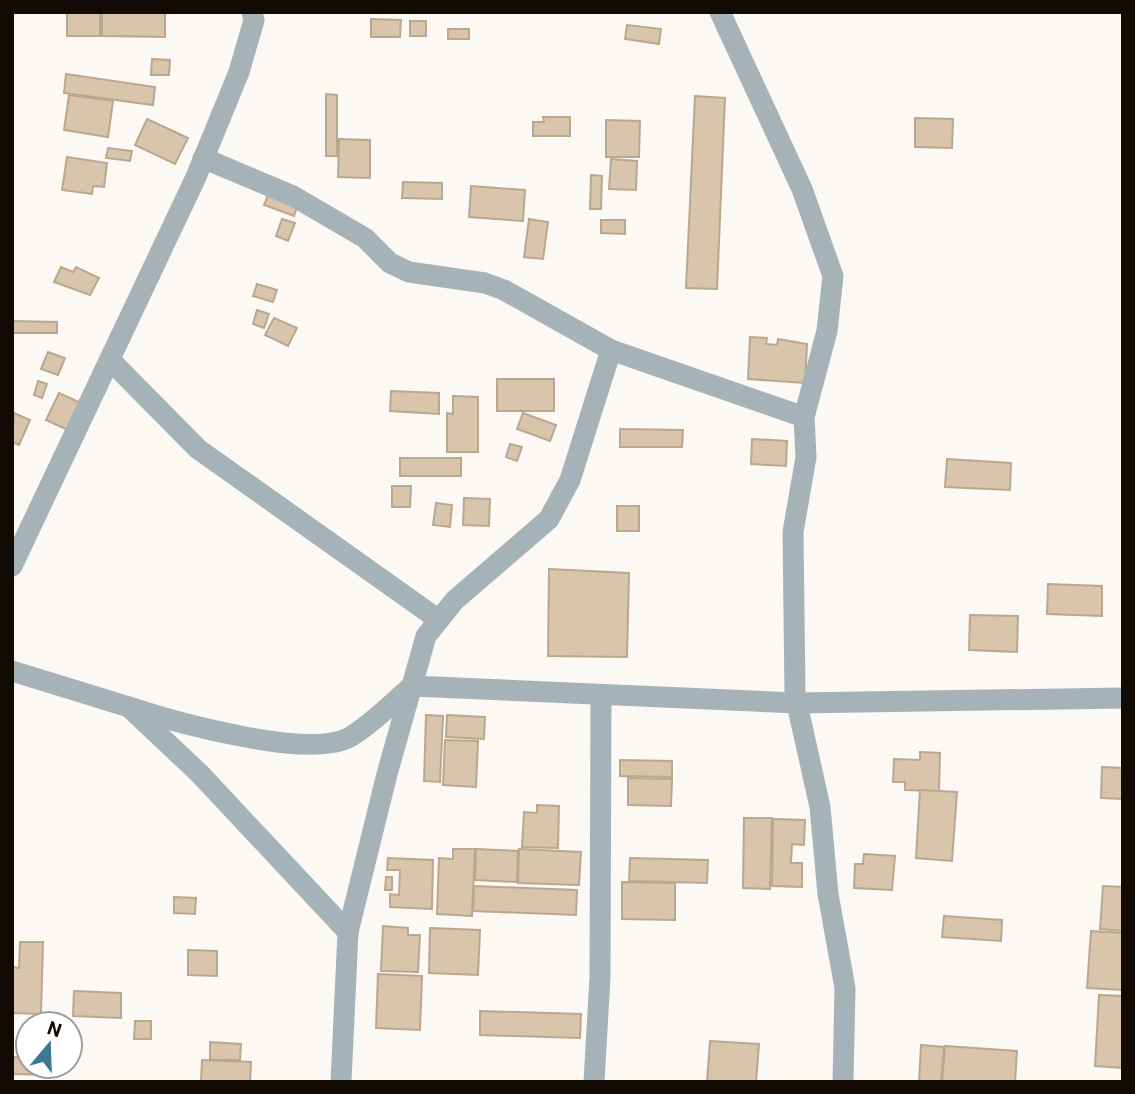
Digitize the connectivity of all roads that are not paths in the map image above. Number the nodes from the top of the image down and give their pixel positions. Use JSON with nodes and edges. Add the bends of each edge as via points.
{"nodes":[{"id":1,"x":252,"y":12,"type":"edge"},
{"id":2,"x":720,"y":12,"type":"edge"},
{"id":3,"x":203,"y":158,"type":"junction"},
{"id":4,"x":611,"y":350,"type":"junction"},
{"id":5,"x":111,"y":361,"type":"junction"},
{"id":6,"x":804,"y":418,"type":"junction"},
{"id":7,"x":12,"y":566,"type":"edge"},
{"id":8,"x":439,"y":620,"type":"junction"},
{"id":9,"x":12,"y":671,"type":"edge"},
{"id":10,"x":412,"y":686,"type":"junction"},
{"id":11,"x":601,"y":695,"type":"junction"},
{"id":12,"x":1123,"y":698,"type":"edge"},
{"id":13,"x":797,"y":704,"type":"junction"},
{"id":14,"x":130,"y":707,"type":"junction"},
{"id":15,"x":348,"y":932,"type":"junction"},
{"id":16,"x":341,"y":1082,"type":"edge"},
{"id":17,"x":594,"y":1082,"type":"edge"},
{"id":18,"x":844,"y":1082,"type":"edge"}],
"edges":[{"from":1,"to":3,"type":"street","via":[[254,20],[239,72]]},
{"from":2,"to":6,"type":"street","via":[[802,190],[833,276],[827,331]]},
{"from":3,"to":4,"type":"street","via":[[305,203],[365,238],[390,263],[409,272],[504,290]]},
{"from":3,"to":5,"type":"street"},
{"from":4,"to":6,"type":"street"},
{"from":4,"to":8,"type":"street","via":[[570,480],[549,519],[455,600]]},
{"from":5,"to":7,"type":"street"},
{"from":5,"to":8,"type":"street","via":[[198,449]]},
{"from":6,"to":13,"type":"street","via":[[806,457],[793,532]]},
{"from":8,"to":10,"type":"street","via":[[426,636]]},
{"from":9,"to":14,"type":"street"},
{"from":10,"to":11,"type":"street"},
{"from":10,"to":14,"type":"street","via":[[349,738],[331,745],[268,741],[170,721]]},
{"from":10,"to":15,"type":"street"},
{"from":11,"to":13,"type":"street"},
{"from":11,"to":17,"type":"street","via":[[600,977]]},
{"from":12,"to":13,"type":"street"},
{"from":13,"to":18,"type":"street","via":[[820,807],[828,894],[845,988]]},
{"from":14,"to":15,"type":"street","via":[[200,774]]},
{"from":15,"to":16,"type":"street"}]}
